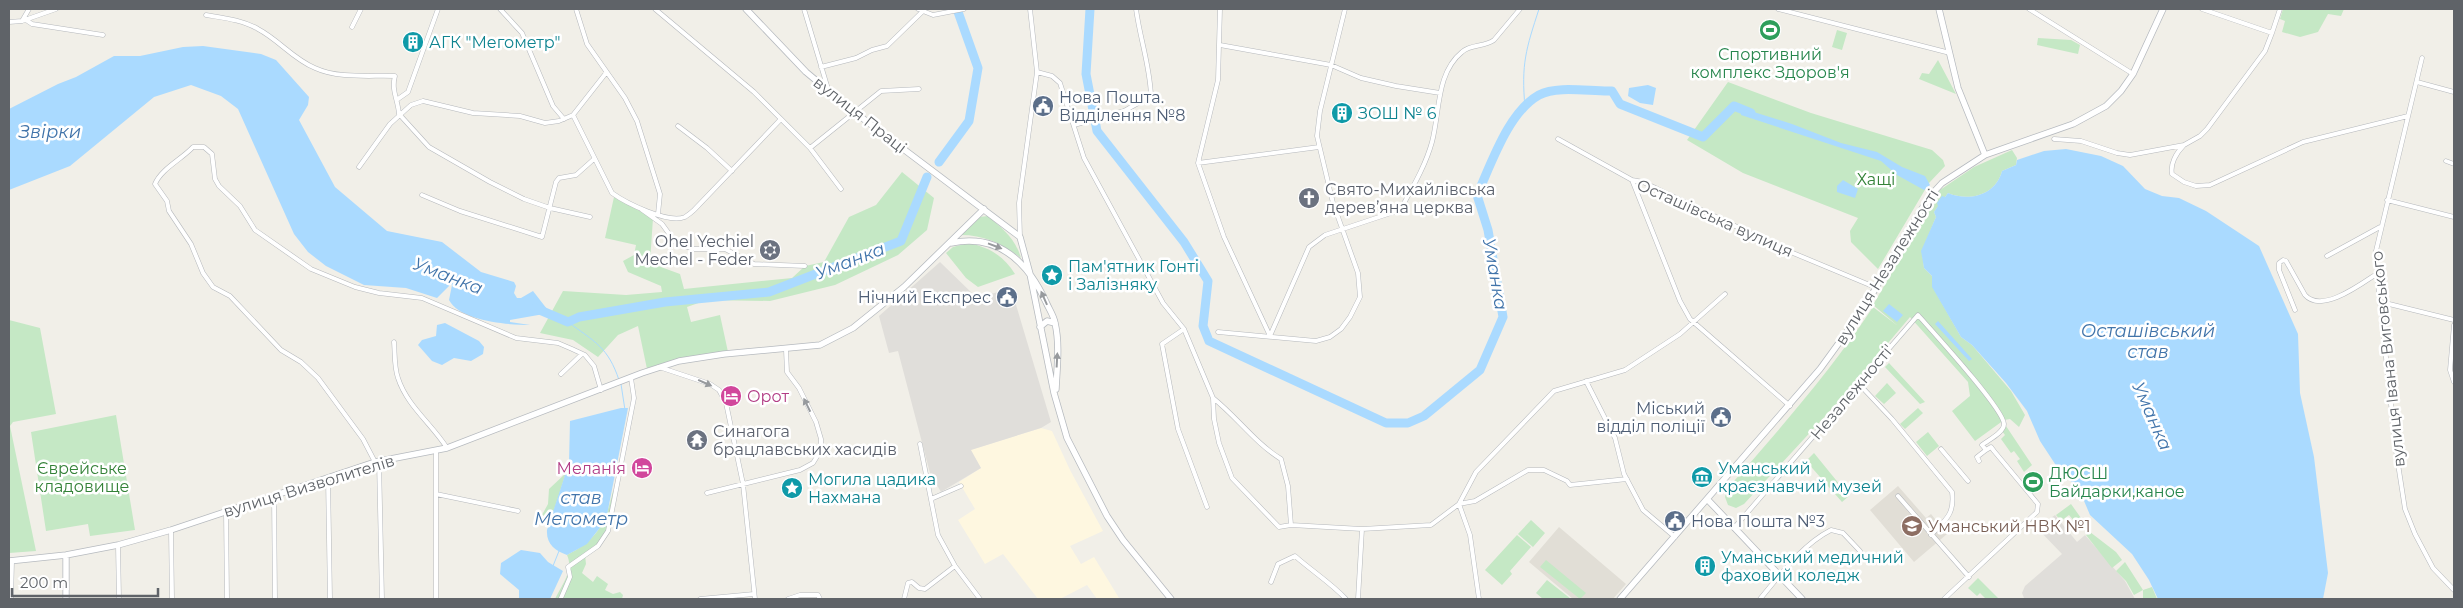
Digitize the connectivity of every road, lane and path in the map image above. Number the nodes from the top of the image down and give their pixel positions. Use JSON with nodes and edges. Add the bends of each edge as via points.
{"nodes":[{"id":1,"x":29,"y":9,"type":"edge"},
{"id":2,"x":56,"y":9,"type":"edge"},
{"id":3,"x":361,"y":9,"type":"edge"},
{"id":4,"x":438,"y":9,"type":"edge"},
{"id":5,"x":500,"y":9,"type":"edge"},
{"id":6,"x":576,"y":9,"type":"edge"},
{"id":7,"x":655,"y":9,"type":"edge"},
{"id":8,"x":746,"y":9,"type":"edge"},
{"id":9,"x":804,"y":9,"type":"edge"},
{"id":10,"x":964,"y":9,"type":"edge"},
{"id":11,"x":1030,"y":9,"type":"edge"},
{"id":12,"x":1136,"y":9,"type":"edge"},
{"id":13,"x":1220,"y":9,"type":"edge"},
{"id":14,"x":1345,"y":9,"type":"edge"},
{"id":15,"x":1520,"y":9,"type":"edge"},
{"id":16,"x":1778,"y":9,"type":"edge"},
{"id":17,"x":1939,"y":9,"type":"edge"},
{"id":18,"x":2029,"y":9,"type":"edge"},
{"id":19,"x":2163,"y":9,"type":"edge"},
{"id":20,"x":2202,"y":9,"type":"edge"},
{"id":21,"x":2280,"y":9,"type":"edge"},
{"id":22,"x":920,"y":10,"type":"edge"},
{"id":23,"x":936,"y":11,"type":"edge"},
{"id":24,"x":206,"y":15,"type":"dead end"},
{"id":25,"x":24,"y":20,"type":"junction"},
{"id":26,"x":9,"y":22,"type":"edge"},
{"id":27,"x":352,"y":26,"type":"dead end"},
{"id":28,"x":2272,"y":32,"type":"junction"},
{"id":29,"x":103,"y":35,"type":"dead end"},
{"id":30,"x":1220,"y":45,"type":"junction"},
{"id":31,"x":1950,"y":53,"type":"junction"},
{"id":32,"x":2422,"y":58,"type":"dead end"},
{"id":33,"x":1331,"y":65,"type":"junction"},
{"id":34,"x":821,"y":67,"type":"junction"},
{"id":35,"x":1037,"y":72,"type":"junction"},
{"id":36,"x":606,"y":73,"type":"junction"},
{"id":37,"x":2133,"y":74,"type":"junction"},
{"id":38,"x":2417,"y":82,"type":"junction"},
{"id":39,"x":919,"y":88,"type":"dead end"},
{"id":40,"x":828,"y":91,"type":"junction"},
{"id":41,"x":2454,"y":92,"type":"edge"},
{"id":42,"x":1440,"y":93,"type":"junction"},
{"id":43,"x":398,"y":99,"type":"junction"},
{"id":44,"x":854,"y":112,"type":"junction"},
{"id":45,"x":399,"y":114,"type":"junction"},
{"id":46,"x":573,"y":115,"type":"junction"},
{"id":47,"x":2408,"y":116,"type":"junction"},
{"id":48,"x":564,"y":119,"type":"junction"},
{"id":49,"x":781,"y":119,"type":"junction"},
{"id":50,"x":678,"y":126,"type":"dead end"},
{"id":51,"x":1074,"y":126,"type":"junction"},
{"id":52,"x":1558,"y":139,"type":"dead end"},
{"id":53,"x":2054,"y":139,"type":"dead end"},
{"id":54,"x":2184,"y":145,"type":"junction"},
{"id":55,"x":1319,"y":147,"type":"junction"},
{"id":56,"x":810,"y":148,"type":"junction"},
{"id":57,"x":1985,"y":156,"type":"junction"},
{"id":58,"x":594,"y":159,"type":"junction"},
{"id":59,"x":2446,"y":161,"type":"dead end"},
{"id":60,"x":1198,"y":163,"type":"junction"},
{"id":61,"x":2454,"y":164,"type":"edge"},
{"id":62,"x":359,"y":167,"type":"dead end"},
{"id":63,"x":732,"y":171,"type":"junction"},
{"id":64,"x":1632,"y":180,"type":"junction"},
{"id":65,"x":840,"y":189,"type":"dead end"},
{"id":66,"x":422,"y":195,"type":"dead end"},
{"id":67,"x":2387,"y":200,"type":"junction"},
{"id":68,"x":637,"y":207,"type":"junction"},
{"id":69,"x":550,"y":208,"type":"junction"},
{"id":70,"x":984,"y":209,"type":"junction"},
{"id":71,"x":658,"y":214,"type":"junction"},
{"id":72,"x":2454,"y":216,"type":"edge"},
{"id":73,"x":590,"y":217,"type":"dead end"},
{"id":74,"x":2380,"y":227,"type":"junction"},
{"id":75,"x":1342,"y":230,"type":"junction"},
{"id":76,"x":1020,"y":237,"type":"junction"},
{"id":77,"x":951,"y":243,"type":"junction"},
{"id":78,"x":2327,"y":256,"type":"dead end"},
{"id":79,"x":805,"y":266,"type":"dead end"},
{"id":80,"x":2378,"y":273,"type":"junction"},
{"id":81,"x":1030,"y":274,"type":"junction"},
{"id":82,"x":1877,"y":288,"type":"junction"},
{"id":83,"x":1725,"y":294,"type":"dead end"},
{"id":84,"x":2381,"y":302,"type":"junction"},
{"id":85,"x":2295,"y":310,"type":"dead end"},
{"id":86,"x":2454,"y":320,"type":"edge"},
{"id":87,"x":1055,"y":323,"type":"junction"},
{"id":88,"x":1694,"y":323,"type":"junction"},
{"id":89,"x":2454,"y":325,"type":"edge"},
{"id":90,"x":1040,"y":328,"type":"junction"},
{"id":91,"x":1184,"y":329,"type":"junction"},
{"id":92,"x":1218,"y":332,"type":"dead end"},
{"id":93,"x":1270,"y":336,"type":"junction"},
{"id":94,"x":394,"y":342,"type":"dead end"},
{"id":95,"x":786,"y":350,"type":"junction"},
{"id":96,"x":582,"y":354,"type":"junction"},
{"id":97,"x":659,"y":367,"type":"junction"},
{"id":98,"x":561,"y":374,"type":"dead end"},
{"id":99,"x":629,"y":379,"type":"junction"},
{"id":100,"x":1586,"y":381,"type":"junction"},
{"id":101,"x":2454,"y":382,"type":"edge"},
{"id":102,"x":1859,"y":384,"type":"junction"},
{"id":103,"x":601,"y":390,"type":"junction"},
{"id":104,"x":1056,"y":397,"type":"junction"},
{"id":105,"x":1212,"y":398,"type":"junction"},
{"id":106,"x":1790,"y":406,"type":"junction"},
{"id":107,"x":920,"y":444,"type":"dead end"},
{"id":108,"x":447,"y":448,"type":"junction"},
{"id":109,"x":1941,"y":448,"type":"dead end"},
{"id":110,"x":1986,"y":450,"type":"junction"},
{"id":111,"x":436,"y":451,"type":"junction"},
{"id":112,"x":377,"y":461,"type":"junction"},
{"id":113,"x":1979,"y":461,"type":"dead end"},
{"id":114,"x":328,"y":478,"type":"junction"},
{"id":115,"x":1626,"y":479,"type":"junction"},
{"id":116,"x":1968,"y":481,"type":"dead end"},
{"id":117,"x":744,"y":484,"type":"junction"},
{"id":118,"x":960,"y":486,"type":"dead end"},
{"id":119,"x":707,"y":493,"type":"dead end"},
{"id":120,"x":436,"y":494,"type":"junction"},
{"id":121,"x":274,"y":495,"type":"junction"},
{"id":122,"x":1898,"y":496,"type":"dead end"},
{"id":123,"x":931,"y":499,"type":"junction"},
{"id":124,"x":1708,"y":500,"type":"junction"},
{"id":125,"x":1459,"y":504,"type":"junction"},
{"id":126,"x":1207,"y":507,"type":"dead end"},
{"id":127,"x":226,"y":511,"type":"junction"},
{"id":128,"x":518,"y":511,"type":"dead end"},
{"id":129,"x":1291,"y":525,"type":"junction"},
{"id":130,"x":1362,"y":528,"type":"junction"},
{"id":131,"x":1734,"y":528,"type":"junction"},
{"id":132,"x":170,"y":530,"type":"junction"},
{"id":133,"x":1930,"y":535,"type":"junction"},
{"id":134,"x":1675,"y":538,"type":"junction"},
{"id":135,"x":118,"y":545,"type":"junction"},
{"id":136,"x":1860,"y":551,"type":"dead end"},
{"id":137,"x":66,"y":554,"type":"junction"},
{"id":138,"x":10,"y":561,"type":"edge"},
{"id":139,"x":955,"y":566,"type":"junction"},
{"id":140,"x":1779,"y":575,"type":"junction"},
{"id":141,"x":1969,"y":577,"type":"junction"},
{"id":142,"x":1271,"y":582,"type":"dead end"},
{"id":143,"x":2454,"y":590,"type":"edge"},
{"id":144,"x":754,"y":597,"type":"edge"},
{"id":145,"x":560,"y":598,"type":"edge"},
{"id":146,"x":11,"y":599,"type":"edge"},
{"id":147,"x":66,"y":599,"type":"edge"},
{"id":148,"x":119,"y":599,"type":"edge"},
{"id":149,"x":172,"y":599,"type":"edge"},
{"id":150,"x":227,"y":599,"type":"edge"},
{"id":151,"x":275,"y":599,"type":"edge"},
{"id":152,"x":330,"y":599,"type":"edge"},
{"id":153,"x":382,"y":599,"type":"edge"},
{"id":154,"x":436,"y":599,"type":"edge"},
{"id":155,"x":700,"y":599,"type":"edge"},
{"id":156,"x":788,"y":599,"type":"edge"},
{"id":157,"x":820,"y":599,"type":"edge"},
{"id":158,"x":904,"y":599,"type":"edge"},
{"id":159,"x":980,"y":599,"type":"edge"},
{"id":160,"x":1172,"y":599,"type":"edge"},
{"id":161,"x":1346,"y":599,"type":"edge"},
{"id":162,"x":1358,"y":599,"type":"edge"},
{"id":163,"x":1479,"y":599,"type":"edge"},
{"id":164,"x":1620,"y":599,"type":"edge"},
{"id":165,"x":1760,"y":599,"type":"edge"},
{"id":166,"x":1802,"y":599,"type":"edge"},
{"id":167,"x":1944,"y":599,"type":"edge"}],
"edges":[{"from":1,"to":25,"type":"street"},
{"from":2,"to":25,"type":"street"},
{"from":3,"to":27,"type":"street"},
{"from":4,"to":43,"type":"street","via":[[408,92]]},
{"from":5,"to":48,"type":"street","via":[[522,33],[553,106]]},
{"from":6,"to":36,"type":"street","via":[[587,44]]},
{"from":7,"to":49,"type":"street","via":[[754,92]]},
{"from":8,"to":40,"type":"main road","name":"вулиця Праці"},
{"from":9,"to":34,"type":"street"},
{"from":10,"to":23,"type":"street"},
{"from":11,"to":35,"type":"street"},
{"from":12,"to":51,"type":"street","via":[[1150,70],[1151,96],[1124,110]]},
{"from":13,"to":30,"type":"street"},
{"from":14,"to":33,"type":"street"},
{"from":15,"to":42,"type":"street","via":[[1489,44],[1464,50],[1454,59]]},
{"from":16,"to":31,"type":"street"},
{"from":17,"to":31,"type":"main road"},
{"from":18,"to":37,"type":"street"},
{"from":19,"to":37,"type":"main road","name":"вулиця Незалежності"},
{"from":20,"to":28,"type":"street"},
{"from":21,"to":28,"type":"street"},
{"from":22,"to":23,"type":"street"},
{"from":22,"to":34,"type":"street","via":[[887,46]]},
{"from":24,"to":43,"type":"street","via":[[258,28],[290,54],[316,69],[334,74],[395,76],[393,90]]},
{"from":25,"to":26,"type":"street"},
{"from":25,"to":29,"type":"street"},
{"from":28,"to":54,"type":"street","via":[[2265,51],[2207,129]]},
{"from":30,"to":33,"type":"street"},
{"from":30,"to":60,"type":"street","via":[[1218,80]]},
{"from":31,"to":57,"type":"main road","via":[[1958,88]]},
{"from":32,"to":38,"type":"street","name":"вулиця Івана Виговського"},
{"from":33,"to":42,"type":"street","via":[[1361,78]]},
{"from":33,"to":55,"type":"street","via":[[1318,125]]},
{"from":34,"to":40,"type":"street"},
{"from":35,"to":51,"type":"street","via":[[1052,76],[1060,83]]},
{"from":35,"to":76,"type":"street","via":[[1019,203]]},
{"from":36,"to":46,"type":"street"},
{"from":36,"to":71,"type":"street","via":[[625,98],[648,150],[660,194]]},
{"from":37,"to":57,"type":"main road","name":"вулиця Незалежності","via":[[2113,100],[2092,115]]},
{"from":38,"to":41,"type":"street"},
{"from":38,"to":47,"type":"street","name":"вулиця Івана Виговського"},
{"from":39,"to":44,"type":"street","via":[[881,91]]},
{"from":40,"to":44,"type":"main road","name":"вулиця Праці"},
{"from":42,"to":75,"type":"street","via":[[1432,143],[1403,205],[1397,211]]},
{"from":43,"to":45,"type":"street"},
{"from":44,"to":56,"type":"street"},
{"from":44,"to":70,"type":"main road","name":"вулиця Праці"},
{"from":45,"to":48,"type":"street","via":[[423,101],[473,113],[520,116],[546,123]]},
{"from":45,"to":62,"type":"street"},
{"from":45,"to":69,"type":"street","via":[[429,147],[490,182]]},
{"from":46,"to":48,"type":"street"},
{"from":46,"to":58,"type":"street"},
{"from":47,"to":54,"type":"street","via":[[2303,142],[2243,172],[2203,186],[2184,182],[2172,174],[2171,167]]},
{"from":47,"to":67,"type":"street","name":"вулиця Івана Виговського"},
{"from":49,"to":56,"type":"street"},
{"from":49,"to":63,"type":"street"},
{"from":50,"to":63,"type":"street"},
{"from":51,"to":91,"type":"street","via":[[1084,158],[1163,303]]},
{"from":52,"to":64,"type":"street","name":"Осташівська вулиця"},
{"from":53,"to":54,"type":"street","via":[[2081,141],[2123,155]]},
{"from":55,"to":60,"type":"street"},
{"from":55,"to":75,"type":"street"},
{"from":56,"to":65,"type":"street"},
{"from":57,"to":82,"type":"main road","name":"вулиця Незалежності","via":[[1956,172],[1930,196],[1904,236]]},
{"from":58,"to":68,"type":"street","via":[[612,192]]},
{"from":58,"to":69,"type":"street","via":[[576,175],[559,178]]},
{"from":59,"to":61,"type":"street"},
{"from":60,"to":93,"type":"street","via":[[1224,238]]},
{"from":63,"to":71,"type":"street","via":[[685,217]]},
{"from":64,"to":82,"type":"street","name":"Осташівська вулиця","via":[[1644,182],[1781,248]]},
{"from":64,"to":88,"type":"street","via":[[1680,301]]},
{"from":66,"to":69,"type":"street","via":[[460,211],[542,237]]},
{"from":67,"to":72,"type":"street"},
{"from":67,"to":74,"type":"street","name":"вулиця Івана Виговського"},
{"from":68,"to":71,"type":"street"},
{"from":68,"to":79,"type":"street","via":[[662,224],[675,242],[695,250],[725,250],[754,264]]},
{"from":69,"to":73,"type":"street"},
{"from":70,"to":76,"type":"main road","name":"вулиця Праці"},
{"from":70,"to":77,"type":"main road","name":"вулиця Визволителів"},
{"from":74,"to":78,"type":"street"},
{"from":74,"to":80,"type":"street","name":"вулиця Івана Виговського","via":[[2375,255]]},
{"from":75,"to":93,"type":"street","via":[[1325,235],[1309,247]]},
{"from":75,"to":93,"type":"street","via":[[1358,273],[1360,297],[1350,317],[1335,333],[1316,341]]},
{"from":76,"to":81,"type":"main road"},
{"from":77,"to":81,"type":"main road","one_way":true,"via":[[983,241],[1002,248]]},
{"from":77,"to":95,"type":"main road","name":"вулиця Визволителів","via":[[853,328],[820,345]]},
{"from":80,"to":84,"type":"street","name":"вулиця Івана Виговського"},
{"from":80,"to":85,"type":"street","via":[[2345,293],[2317,302],[2304,295],[2286,261],[2279,263]]},
{"from":87,"to":81,"type":"main road","one_way":true,"via":[[1040,288]]},
{"from":81,"to":90,"type":"main road"},
{"from":82,"to":106,"type":"main road","name":"вулиця Незалежності","via":[[1836,348]]},
{"from":83,"to":88,"type":"street"},
{"from":84,"to":86,"type":"street"},
{"from":84,"to":143,"type":"street","name":"вулиця Івана Виговського","via":[[2405,509],[2430,562]]},
{"from":87,"to":90,"type":"main road","via":[[1047,321]]},
{"from":104,"to":87,"type":"main road","one_way":true,"via":[[1058,351]]},
{"from":88,"to":100,"type":"street","via":[[1624,370]]},
{"from":88,"to":106,"type":"street"},
{"from":89,"to":101,"type":"street","via":[[2450,370]]},
{"from":90,"to":104,"type":"main road"},
{"from":91,"to":105,"type":"street"},
{"from":91,"to":126,"type":"street","via":[[1162,344],[1178,430]]},
{"from":92,"to":93,"type":"street"},
{"from":94,"to":108,"type":"street","via":[[397,376],[405,396]]},
{"from":95,"to":97,"type":"main road","name":"вулиця Визволителів","via":[[724,354]]},
{"from":117,"to":95,"type":"street","one_way":true,"via":[[800,470],[813,463],[821,450],[816,422],[787,372]]},
{"from":96,"to":98,"type":"street"},
{"from":96,"to":103,"type":"street","via":[[594,366]]},
{"from":96,"to":112,"type":"street","via":[[558,343],[516,338],[422,298],[379,293],[319,274],[255,230],[240,206],[215,179],[212,154],[204,147],[193,147],[158,175],[155,184],[191,244],[203,273],[214,287],[230,296],[248,313],[281,350],[301,362],[322,382]]},
{"from":97,"to":99,"type":"main road","name":"вулиця Визволителів"},
{"from":97,"to":117,"type":"street","one_way":true,"via":[[719,390],[726,402]]},
{"from":99,"to":103,"type":"main road","name":"вулиця Визволителів"},
{"from":99,"to":145,"type":"street","via":[[634,398],[608,531],[598,546],[568,567],[570,577]]},
{"from":100,"to":115,"type":"street","via":[[1615,438]]},
{"from":100,"to":125,"type":"street","via":[[1549,395],[1476,472]]},
{"from":102,"to":110,"type":"street","name":"Незалежності'","via":[[1918,315],[1968,371],[1999,413],[2003,428],[1982,445]]},
{"from":102,"to":131,"type":"street","name":"Незалежності'"},
{"from":102,"to":133,"type":"street","via":[[1952,492],[1954,505],[1950,515]]},
{"from":103,"to":108,"type":"main road","name":"вулиця Визволителів"},
{"from":104,"to":160,"type":"main road","via":[[1067,438],[1107,516]]},
{"from":105,"to":129,"type":"street","via":[[1267,450],[1281,459],[1288,486]]},
{"from":105,"to":129,"type":"street","via":[[1219,443],[1232,478],[1279,527]]},
{"from":106,"to":124,"type":"main road","name":"вулиця Незалежності"},
{"from":107,"to":123,"type":"street"},
{"from":108,"to":111,"type":"main road","name":"вулиця Визволителів"},
{"from":109,"to":116,"type":"street"},
{"from":110,"to":113,"type":"street","via":[[1977,457]]},
{"from":110,"to":141,"type":"street","via":[[1991,447],[2038,504],[2037,512]]},
{"from":111,"to":112,"type":"main road","name":"вулиця Визволителів"},
{"from":111,"to":120,"type":"street"},
{"from":112,"to":114,"type":"main road","name":"вулиця Визволителів"},
{"from":112,"to":153,"type":"street"},
{"from":114,"to":121,"type":"main road","name":"вулиця Визволителів"},
{"from":114,"to":152,"type":"street"},
{"from":115,"to":125,"type":"street","via":[[1570,486],[1567,481],[1544,470],[1528,470],[1474,500]]},
{"from":115,"to":134,"type":"street","via":[[1643,510]]},
{"from":117,"to":119,"type":"street"},
{"from":117,"to":144,"type":"street"},
{"from":118,"to":123,"type":"street"},
{"from":120,"to":128,"type":"street"},
{"from":120,"to":154,"type":"street"},
{"from":121,"to":127,"type":"main road","name":"вулиця Визволителів"},
{"from":121,"to":151,"type":"street"},
{"from":122,"to":133,"type":"street"},
{"from":123,"to":139,"type":"street","via":[[938,535]]},
{"from":124,"to":131,"type":"main road"},
{"from":124,"to":134,"type":"main road","name":"вулиця Незалежності"},
{"from":125,"to":130,"type":"street","via":[[1425,527]]},
{"from":125,"to":163,"type":"street","via":[[1470,535]]},
{"from":127,"to":132,"type":"main road","name":"вулиця Визволителів"},
{"from":127,"to":150,"type":"street"},
{"from":129,"to":130,"type":"street"},
{"from":130,"to":162,"type":"street"},
{"from":131,"to":140,"type":"main road"},
{"from":132,"to":135,"type":"main road","name":"вулиця Визволителів"},
{"from":132,"to":149,"type":"street"},
{"from":133,"to":141,"type":"street"},
{"from":134,"to":164,"type":"main road","name":"вулиця Незалежності"},
{"from":135,"to":137,"type":"main road","name":"вулиця Визволителів"},
{"from":135,"to":148,"type":"street"},
{"from":136,"to":140,"type":"street","via":[[1844,533],[1831,530],[1821,535]]},
{"from":137,"to":138,"type":"main road","name":"вулиця Визволителів"},
{"from":137,"to":147,"type":"main road"},
{"from":138,"to":146,"type":"street"},
{"from":139,"to":158,"type":"street","via":[[925,589],[908,583]]},
{"from":139,"to":159,"type":"street"},
{"from":140,"to":165,"type":"street"},
{"from":140,"to":166,"type":"main road"},
{"from":141,"to":167,"type":"street"},
{"from":142,"to":161,"type":"street","via":[[1278,564],[1295,556]]},
{"from":144,"to":155,"type":"street"},
{"from":156,"to":157,"type":"street","via":[[813,594]]}]}
